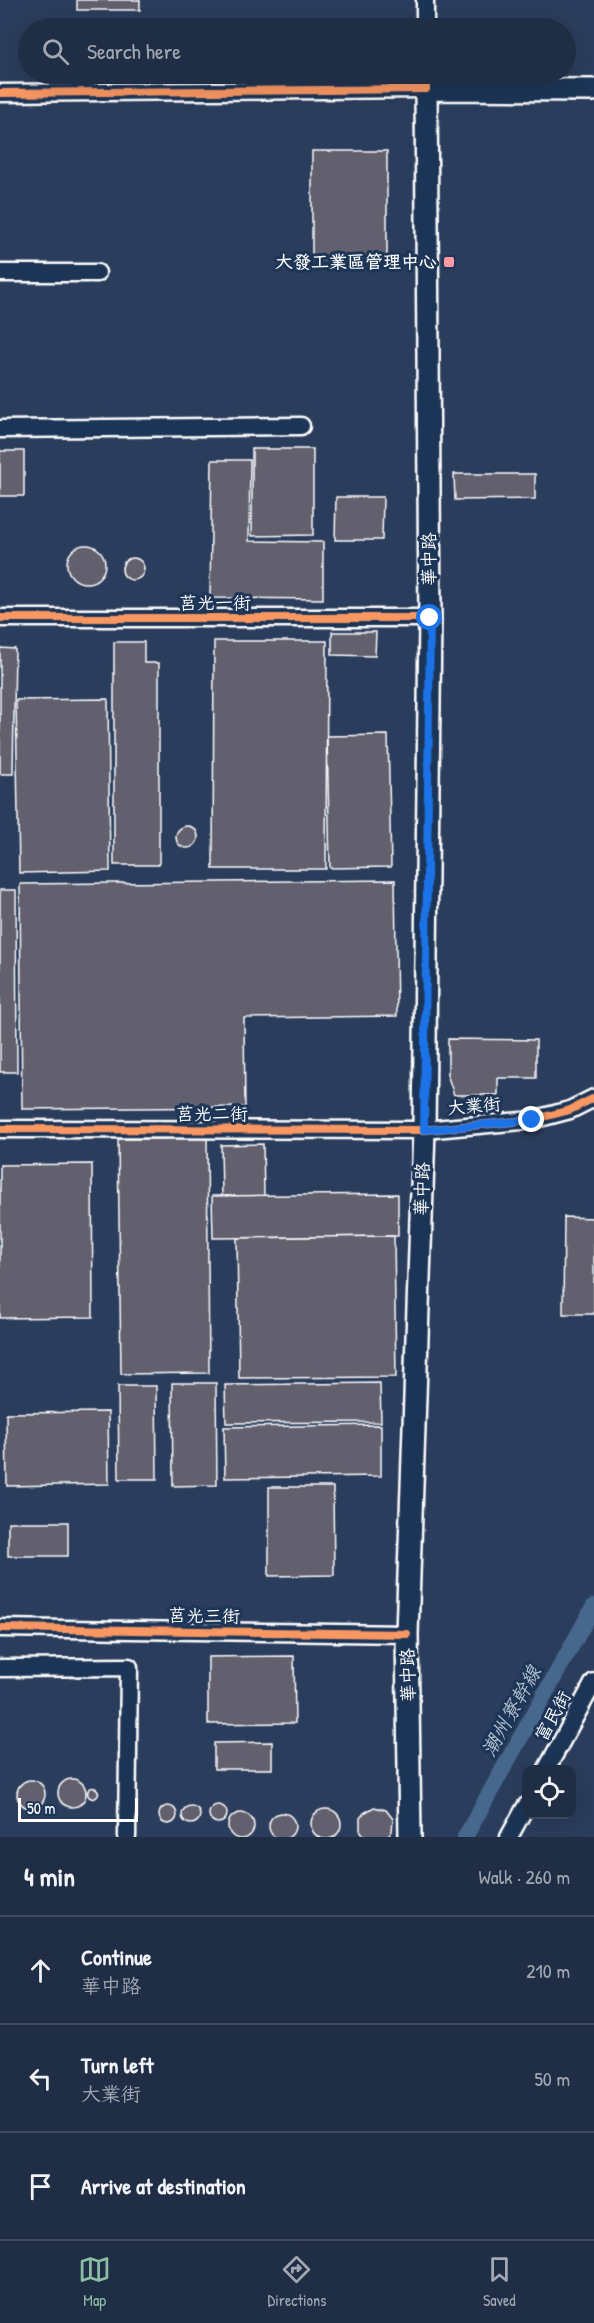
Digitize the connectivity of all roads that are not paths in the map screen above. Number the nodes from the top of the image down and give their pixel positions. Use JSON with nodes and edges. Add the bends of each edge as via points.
{"nodes":[{"id":1,"x":425,"y":0,"type":"edge"},
{"id":2,"x":425,"y":18,"type":"edge"},
{"id":3,"x":320,"y":84,"type":"edge"},
{"id":4,"x":426,"y":84,"type":"edge"},
{"id":5,"x":482,"y":84,"type":"edge"},
{"id":6,"x":594,"y":90,"type":"edge"},
{"id":7,"x":0,"y":93,"type":"edge"},
{"id":8,"x":0,"y":273,"type":"edge"},
{"id":9,"x":97,"y":273,"type":"dead end"},
{"id":10,"x":301,"y":426,"type":"dead end"},
{"id":11,"x":0,"y":429,"type":"edge"},
{"id":12,"x":0,"y":618,"type":"edge"},
{"id":13,"x":430,"y":618,"type":"junction"},
{"id":14,"x":594,"y":1098,"type":"edge"},
{"id":15,"x":0,"y":1129,"type":"edge"},
{"id":16,"x":424,"y":1130,"type":"junction"},
{"id":17,"x":0,"y":1628,"type":"edge"},
{"id":18,"x":407,"y":1634,"type":"junction"},
{"id":19,"x":0,"y":1668,"type":"edge"},
{"id":20,"x":594,"y":1682,"type":"edge"},
{"id":21,"x":549,"y":1765,"type":"edge"},
{"id":22,"x":522,"y":1814,"type":"edge"},
{"id":23,"x":127,"y":1837,"type":"edge"},
{"id":24,"x":410,"y":1837,"type":"edge"},
{"id":25,"x":510,"y":1837,"type":"edge"}],
"edges":[{"from":1,"to":2,"type":"street"},
{"from":3,"to":7,"type":"street"},
{"from":4,"to":13,"type":"main road","name":"華中路"},
{"from":5,"to":6,"type":"main road"},
{"from":8,"to":9,"type":"street"},
{"from":10,"to":11,"type":"street"},
{"from":12,"to":13,"type":"street","name":"莒光一街"},
{"from":13,"to":16,"type":"main road","name":"華中路"},
{"from":14,"to":16,"type":"street","name":"大業街","via":[[570,1110],[532,1120]]},
{"from":15,"to":16,"type":"street","name":"莒光二街"},
{"from":16,"to":18,"type":"main road","name":"華中路"},
{"from":17,"to":18,"type":"street","name":"莒光三街"},
{"from":18,"to":24,"type":"main road","name":"華中路"},
{"from":19,"to":23,"type":"street","via":[[129,1667]]},
{"from":20,"to":21,"type":"street","name":"富民街"},
{"from":22,"to":25,"type":"street"}]}
